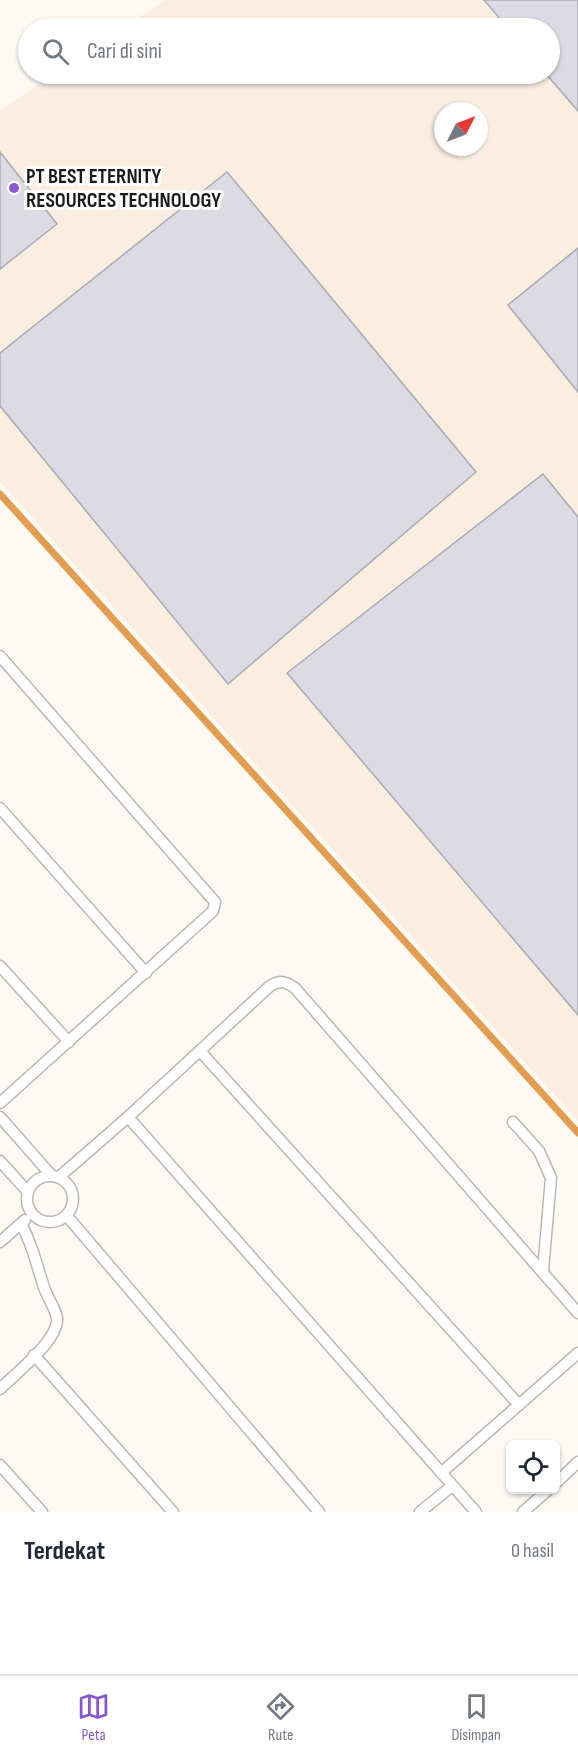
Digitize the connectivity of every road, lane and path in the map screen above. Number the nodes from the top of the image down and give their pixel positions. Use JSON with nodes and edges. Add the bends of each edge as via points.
{"nodes":[{"id":1,"x":0,"y":656,"type":"edge"},
{"id":2,"x":0,"y":808,"type":"edge"},
{"id":3,"x":0,"y":966,"type":"edge"},
{"id":4,"x":146,"y":973,"type":"junction"},
{"id":5,"x":69,"y":1042,"type":"junction"},
{"id":6,"x":200,"y":1051,"type":"junction"},
{"id":7,"x":0,"y":1103,"type":"edge"},
{"id":8,"x":0,"y":1117,"type":"edge"},
{"id":9,"x":128,"y":1117,"type":"junction"},
{"id":10,"x":513,"y":1122,"type":"dead end"},
{"id":11,"x":0,"y":1161,"type":"edge"},
{"id":12,"x":55,"y":1177,"type":"junction"},
{"id":13,"x":28,"y":1192,"type":"junction"},
{"id":14,"x":32,"y":1214,"type":"junction"},
{"id":15,"x":67,"y":1216,"type":"junction"},
{"id":16,"x":21,"y":1224,"type":"junction"},
{"id":17,"x":0,"y":1242,"type":"edge"},
{"id":18,"x":543,"y":1270,"type":"junction"},
{"id":19,"x":578,"y":1313,"type":"edge"},
{"id":20,"x":578,"y":1353,"type":"edge"},
{"id":21,"x":34,"y":1355,"type":"junction"},
{"id":22,"x":0,"y":1389,"type":"edge"},
{"id":23,"x":519,"y":1405,"type":"junction"},
{"id":24,"x":0,"y":1465,"type":"edge"},
{"id":25,"x":576,"y":1468,"type":"edge"},
{"id":26,"x":441,"y":1473,"type":"junction"},
{"id":27,"x":560,"y":1479,"type":"edge"},
{"id":28,"x":452,"y":1486,"type":"junction"},
{"id":29,"x":543,"y":1494,"type":"edge"},
{"id":30,"x":474,"y":1511,"type":"edge"},
{"id":31,"x":42,"y":1512,"type":"edge"},
{"id":32,"x":173,"y":1512,"type":"edge"},
{"id":33,"x":319,"y":1512,"type":"edge"},
{"id":34,"x":420,"y":1512,"type":"edge"},
{"id":35,"x":523,"y":1512,"type":"edge"}],
"edges":[{"from":1,"to":4,"type":"lane","via":[[214,902],[213,911]]},
{"from":2,"to":4,"type":"lane"},
{"from":3,"to":5,"type":"lane"},
{"from":4,"to":5,"type":"lane"},
{"from":5,"to":7,"type":"lane"},
{"from":6,"to":9,"type":"lane"},
{"from":6,"to":18,"type":"lane","via":[[270,986],[286,981]]},
{"from":6,"to":23,"type":"lane"},
{"from":8,"to":12,"type":"lane"},
{"from":9,"to":12,"type":"lane"},
{"from":9,"to":26,"type":"lane"},
{"from":10,"to":18,"type":"lane","via":[[539,1151],[551,1178]]},
{"from":11,"to":13,"type":"lane"},
{"from":12,"to":13,"type":"lane","via":[[37,1180]]},
{"from":12,"to":15,"type":"lane","via":[[66,1181],[73,1194],[74,1202]]},
{"from":13,"to":14,"type":"lane"},
{"from":14,"to":15,"type":"lane","via":[[53,1222]]},
{"from":14,"to":16,"type":"lane"},
{"from":15,"to":33,"type":"lane"},
{"from":16,"to":17,"type":"lane"},
{"from":16,"to":21,"type":"lane","via":[[31,1240],[57,1322],[55,1332]]},
{"from":18,"to":19,"type":"lane"},
{"from":20,"to":23,"type":"lane"},
{"from":21,"to":22,"type":"lane"},
{"from":21,"to":32,"type":"lane"},
{"from":23,"to":26,"type":"lane"},
{"from":24,"to":31,"type":"lane"},
{"from":25,"to":27,"type":"lane"},
{"from":26,"to":28,"type":"lane"},
{"from":28,"to":30,"type":"lane"},
{"from":28,"to":34,"type":"lane"},
{"from":29,"to":35,"type":"lane"}]}
